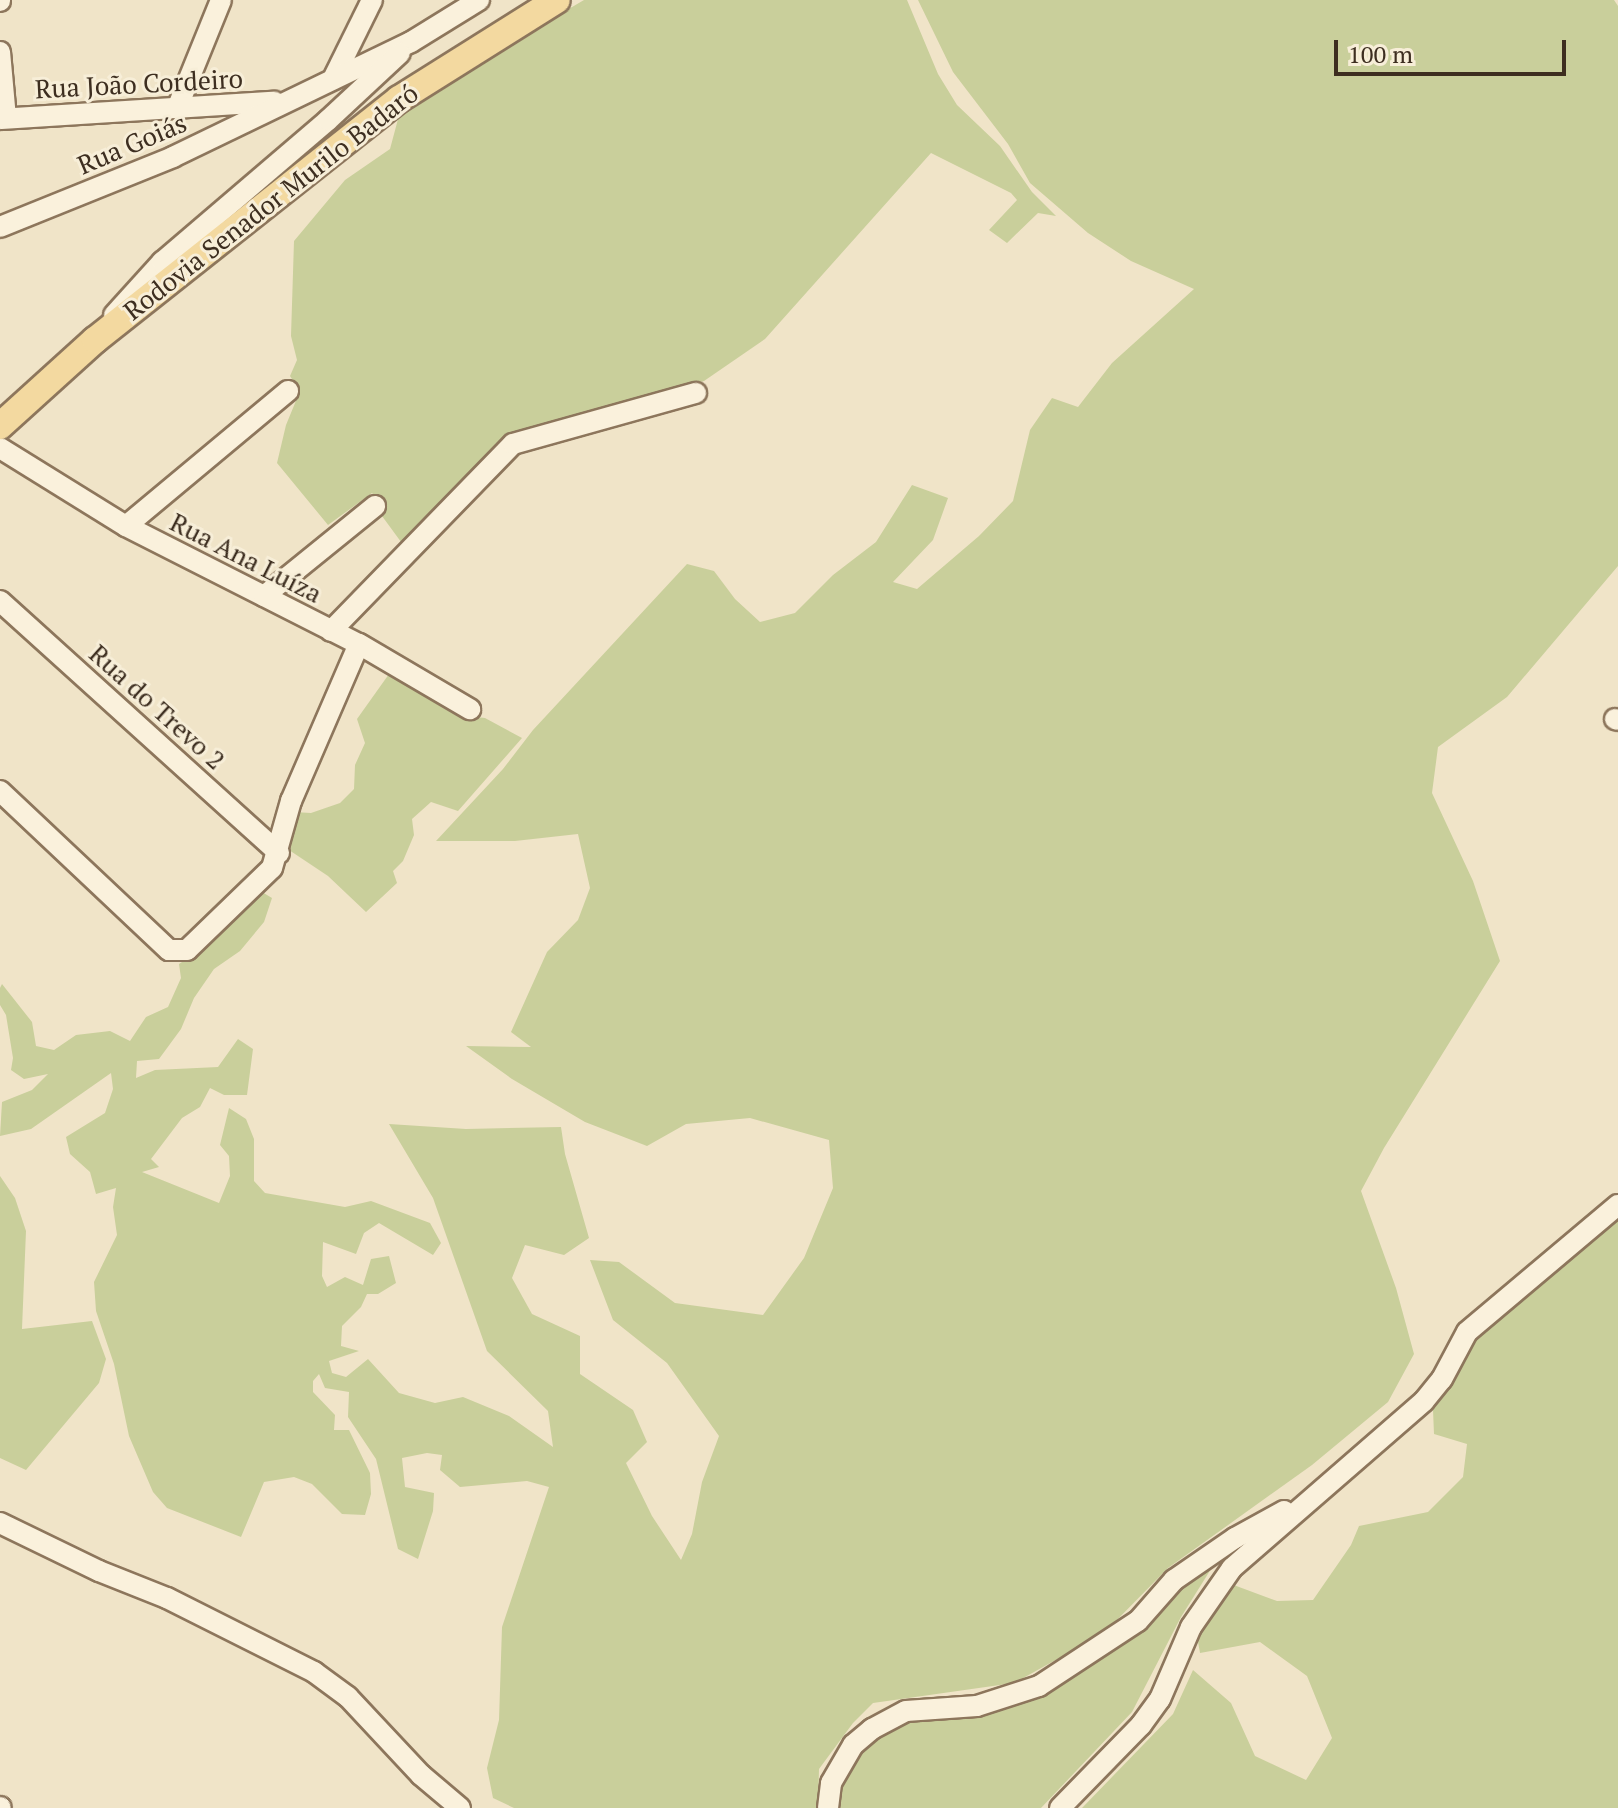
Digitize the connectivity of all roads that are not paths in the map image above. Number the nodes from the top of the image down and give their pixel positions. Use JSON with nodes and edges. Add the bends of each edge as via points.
{"nodes":[{"id":1,"x":221,"y":0,"type":"edge"},
{"id":2,"x":372,"y":0,"type":"edge"},
{"id":3,"x":479,"y":0,"type":"edge"},
{"id":4,"x":557,"y":0,"type":"edge"},
{"id":5,"x":411,"y":42,"type":"junction"},
{"id":6,"x":0,"y":52,"type":"edge"},
{"id":7,"x":333,"y":79,"type":"junction"},
{"id":8,"x":282,"y":102,"type":"junction"},
{"id":9,"x":178,"y":106,"type":"junction"},
{"id":10,"x":3,"y":119,"type":"edge"},
{"id":11,"x":0,"y":227,"type":"edge"},
{"id":12,"x":95,"y":340,"type":"junction"},
{"id":13,"x":288,"y":391,"type":"dead end"},
{"id":14,"x":696,"y":393,"type":"dead end"},
{"id":15,"x":0,"y":426,"type":"edge"},
{"id":16,"x":0,"y":448,"type":"edge"},
{"id":17,"x":375,"y":506,"type":"dead end"},
{"id":18,"x":126,"y":526,"type":"junction"},
{"id":19,"x":264,"y":596,"type":"junction"},
{"id":20,"x":0,"y":601,"type":"edge"},
{"id":21,"x":331,"y":631,"type":"junction"},
{"id":22,"x":359,"y":644,"type":"junction"},
{"id":23,"x":470,"y":709,"type":"dead end"},
{"id":24,"x":0,"y":791,"type":"edge"},
{"id":25,"x":279,"y":853,"type":"junction"},
{"id":26,"x":1618,"y":1205,"type":"edge"},
{"id":27,"x":1320,"y":1490,"type":"junction"},
{"id":28,"x":0,"y":1523,"type":"edge"},
{"id":29,"x":460,"y":1808,"type":"edge"},
{"id":30,"x":828,"y":1808,"type":"edge"},
{"id":31,"x":1060,"y":1808,"type":"edge"}],
"edges":[{"from":1,"to":9,"type":"street"},
{"from":2,"to":7,"type":"street"},
{"from":3,"to":5,"type":"street"},
{"from":4,"to":12,"type":"main road","name":"Rodovia Senador Murilo Badaró","via":[[399,99]]},
{"from":5,"to":7,"type":"street","name":"Rua Goiás"},
{"from":5,"to":12,"type":"street","via":[[162,262]]},
{"from":6,"to":10,"type":"street"},
{"from":7,"to":8,"type":"street","name":"Rua Goiás"},
{"from":8,"to":9,"type":"street","name":"Rua João Cordeiro"},
{"from":8,"to":11,"type":"street","name":"Rua Goiás","via":[[173,157]]},
{"from":9,"to":10,"type":"street","name":"Rua João Cordeiro"},
{"from":12,"to":15,"type":"main road","name":"Rodovia Senador Murilo Badaró"},
{"from":13,"to":18,"type":"street"},
{"from":14,"to":21,"type":"street","via":[[522,440],[504,450]]},
{"from":16,"to":18,"type":"street","name":"Rua Ana Luíza"},
{"from":17,"to":19,"type":"street"},
{"from":18,"to":19,"type":"street","name":"Rua Ana Luíza"},
{"from":19,"to":21,"type":"street","name":"Rua Ana Luíza"},
{"from":20,"to":25,"type":"street","name":"Rua do Trevo 2"},
{"from":21,"to":22,"type":"street","name":"Rua Ana Luíza"},
{"from":22,"to":23,"type":"street","name":"Rua Ana Luíza"},
{"from":22,"to":25,"type":"street","via":[[291,801]]},
{"from":24,"to":25,"type":"street","via":[[174,952],[187,950],[263,880]]},
{"from":26,"to":27,"type":"street","via":[[1467,1332],[1434,1391]]},
{"from":27,"to":30,"type":"street","via":[[1174,1580],[1138,1621],[1039,1686],[977,1706],[906,1711],[872,1729],[853,1745],[831,1783]]},
{"from":27,"to":31,"type":"street","via":[[1232,1568],[1191,1627],[1160,1699]]},
{"from":28,"to":29,"type":"street","via":[[314,1672],[348,1697],[421,1775]]}]}
